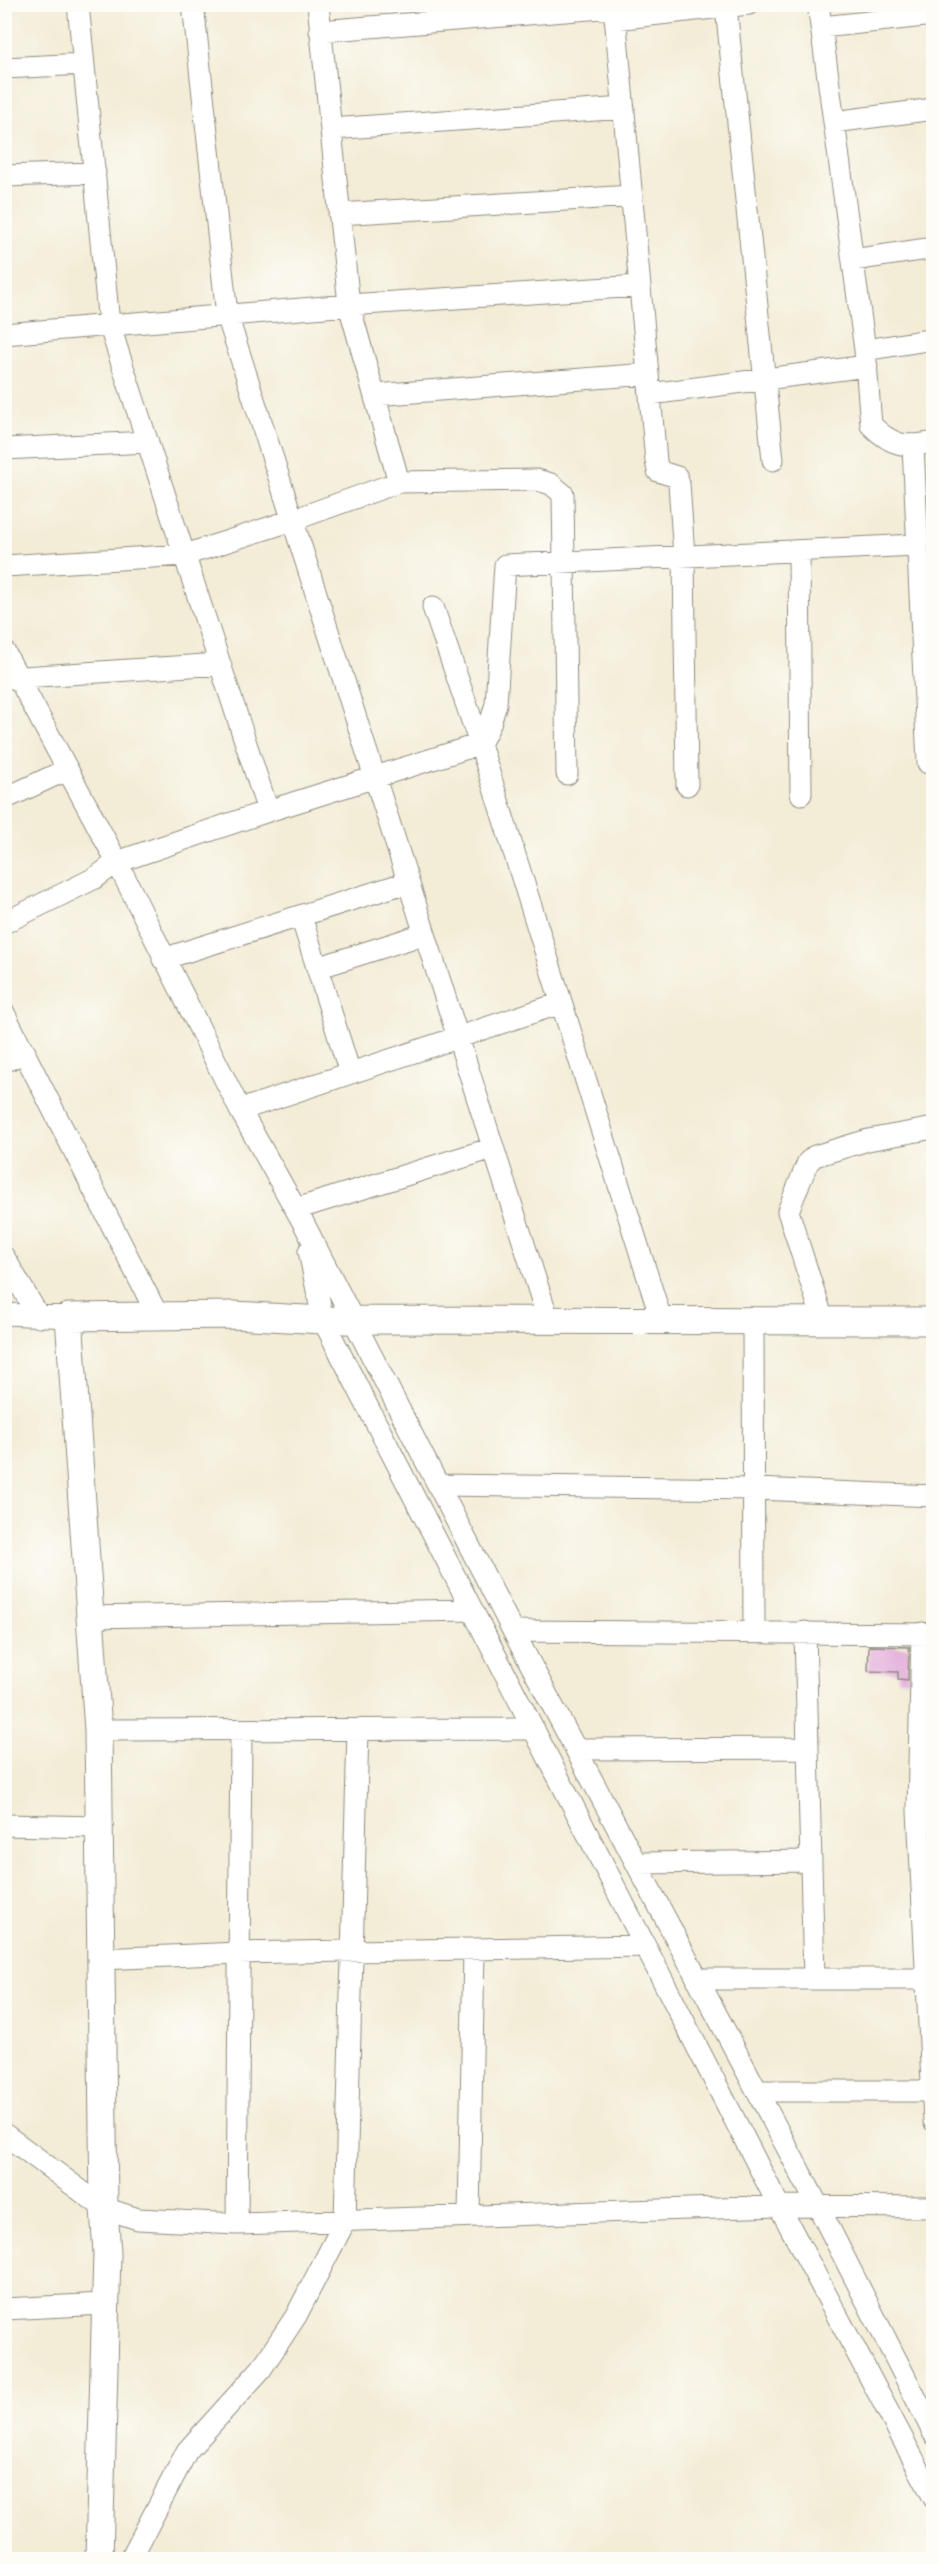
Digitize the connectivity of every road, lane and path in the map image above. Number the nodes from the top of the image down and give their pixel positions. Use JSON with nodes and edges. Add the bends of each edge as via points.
{"nodes":[{"id":1,"x":78,"y":4,"type":"edge"},
{"id":2,"x":193,"y":4,"type":"edge"},
{"id":3,"x":318,"y":4,"type":"edge"},
{"id":4,"x":749,"y":4,"type":"edge"},
{"id":5,"x":818,"y":4,"type":"edge"},
{"id":6,"x":716,"y":7,"type":"edge"},
{"id":7,"x":507,"y":10,"type":"edge"},
{"id":8,"x":614,"y":10,"type":"edge"},
{"id":9,"x":933,"y":15,"type":"edge"},
{"id":10,"x":822,"y":27,"type":"junction"},
{"id":11,"x":321,"y":31,"type":"junction"},
{"id":12,"x":84,"y":64,"type":"junction"},
{"id":13,"x":4,"y":68,"type":"edge"},
{"id":14,"x":624,"y":108,"type":"junction"},
{"id":15,"x":933,"y":109,"type":"edge"},
{"id":16,"x":834,"y":122,"type":"junction"},
{"id":17,"x":331,"y":129,"type":"junction"},
{"id":18,"x":95,"y":173,"type":"junction"},
{"id":19,"x":4,"y":176,"type":"edge"},
{"id":20,"x":632,"y":196,"type":"junction"},
{"id":21,"x":339,"y":214,"type":"junction"},
{"id":22,"x":933,"y":248,"type":"edge"},
{"id":23,"x":853,"y":260,"type":"junction"},
{"id":24,"x":639,"y":286,"type":"junction"},
{"id":25,"x":349,"y":305,"type":"junction"},
{"id":26,"x":227,"y":315,"type":"junction"},
{"id":27,"x":110,"y":324,"type":"junction"},
{"id":28,"x":4,"y":334,"type":"edge"},
{"id":29,"x":933,"y":339,"type":"edge"},
{"id":30,"x":866,"y":358,"type":"junction"},
{"id":31,"x":764,"y":379,"type":"junction"},
{"id":32,"x":649,"y":384,"type":"junction"},
{"id":33,"x":375,"y":395,"type":"junction"},
{"id":34,"x":148,"y":441,"type":"junction"},
{"id":35,"x":923,"y":444,"type":"edge"},
{"id":36,"x":4,"y":449,"type":"edge"},
{"id":37,"x":773,"y":460,"type":"dead end"},
{"id":38,"x":399,"y":482,"type":"junction"},
{"id":39,"x":925,"y":510,"type":"edge"},
{"id":40,"x":293,"y":520,"type":"junction"},
{"id":41,"x":916,"y":545,"type":"junction"},
{"id":42,"x":799,"y":551,"type":"junction"},
{"id":43,"x":184,"y":555,"type":"junction"},
{"id":44,"x":684,"y":556,"type":"junction"},
{"id":45,"x":566,"y":562,"type":"junction"},
{"id":46,"x":4,"y":566,"type":"edge"},
{"id":47,"x":433,"y":607,"type":"dead end"},
{"id":48,"x":927,"y":621,"type":"edge"},
{"id":49,"x":4,"y":651,"type":"edge"},
{"id":50,"x":220,"y":664,"type":"junction"},
{"id":51,"x":12,"y":678,"type":"edge"},
{"id":52,"x":929,"y":721,"type":"edge"},
{"id":53,"x":480,"y":744,"type":"junction"},
{"id":54,"x":928,"y":763,"type":"dead end"},
{"id":55,"x":66,"y":770,"type":"junction"},
{"id":56,"x":567,"y":774,"type":"dead end"},
{"id":57,"x":374,"y":777,"type":"junction"},
{"id":58,"x":687,"y":785,"type":"dead end"},
{"id":59,"x":801,"y":794,"type":"dead end"},
{"id":60,"x":4,"y":799,"type":"edge"},
{"id":61,"x":268,"y":811,"type":"junction"},
{"id":62,"x":117,"y":862,"type":"junction"},
{"id":63,"x":408,"y":882,"type":"junction"},
{"id":64,"x":301,"y":916,"type":"junction"},
{"id":65,"x":4,"y":923,"type":"edge"},
{"id":66,"x":424,"y":934,"type":"junction"},
{"id":67,"x":163,"y":959,"type":"junction"},
{"id":68,"x":317,"y":968,"type":"junction"},
{"id":69,"x":561,"y":1003,"type":"junction"},
{"id":70,"x":4,"y":1013,"type":"edge"},
{"id":71,"x":458,"y":1037,"type":"junction"},
{"id":72,"x":25,"y":1053,"type":"junction"},
{"id":73,"x":4,"y":1062,"type":"edge"},
{"id":74,"x":350,"y":1073,"type":"junction"},
{"id":75,"x":240,"y":1110,"type":"junction"},
{"id":76,"x":933,"y":1128,"type":"edge"},
{"id":77,"x":493,"y":1148,"type":"junction"},
{"id":78,"x":300,"y":1217,"type":"junction"},
{"id":79,"x":4,"y":1257,"type":"edge"},
{"id":80,"x":4,"y":1314,"type":"edge"},
{"id":81,"x":39,"y":1317,"type":"junction"},
{"id":82,"x":69,"y":1317,"type":"junction"},
{"id":83,"x":159,"y":1318,"type":"junction"},
{"id":84,"x":352,"y":1319,"type":"junction"},
{"id":85,"x":548,"y":1319,"type":"junction"},
{"id":86,"x":660,"y":1319,"type":"junction"},
{"id":87,"x":323,"y":1320,"type":"junction"},
{"id":88,"x":753,"y":1320,"type":"junction"},
{"id":89,"x":823,"y":1320,"type":"junction"},
{"id":90,"x":933,"y":1321,"type":"edge"},
{"id":91,"x":439,"y":1485,"type":"junction"},
{"id":92,"x":754,"y":1489,"type":"junction"},
{"id":93,"x":933,"y":1496,"type":"edge"},
{"id":94,"x":472,"y":1610,"type":"junction"},
{"id":95,"x":90,"y":1617,"type":"junction"},
{"id":96,"x":513,"y":1630,"type":"junction"},
{"id":97,"x":754,"y":1631,"type":"junction"},
{"id":98,"x":805,"y":1632,"type":"junction"},
{"id":99,"x":928,"y":1634,"type":"edge"},
{"id":100,"x":534,"y":1729,"type":"junction"},
{"id":101,"x":98,"y":1730,"type":"junction"},
{"id":102,"x":358,"y":1730,"type":"junction"},
{"id":103,"x":241,"y":1731,"type":"junction"},
{"id":104,"x":808,"y":1748,"type":"junction"},
{"id":105,"x":576,"y":1749,"type":"junction"},
{"id":106,"x":4,"y":1825,"type":"edge"},
{"id":107,"x":98,"y":1827,"type":"junction"},
{"id":108,"x":811,"y":1861,"type":"junction"},
{"id":109,"x":636,"y":1863,"type":"junction"},
{"id":110,"x":645,"y":1946,"type":"junction"},
{"id":111,"x":474,"y":1949,"type":"junction"},
{"id":112,"x":354,"y":1951,"type":"junction"},
{"id":113,"x":238,"y":1953,"type":"junction"},
{"id":114,"x":100,"y":1959,"type":"junction"},
{"id":115,"x":697,"y":1979,"type":"junction"},
{"id":116,"x":814,"y":1979,"type":"junction"},
{"id":117,"x":930,"y":1979,"type":"edge"},
{"id":118,"x":757,"y":2091,"type":"junction"},
{"id":119,"x":932,"y":2091,"type":"junction"},
{"id":120,"x":933,"y":2121,"type":"edge"},
{"id":121,"x":4,"y":2134,"type":"edge"},
{"id":122,"x":779,"y":2206,"type":"junction"},
{"id":123,"x":818,"y":2206,"type":"junction"},
{"id":124,"x":933,"y":2207,"type":"edge"},
{"id":125,"x":104,"y":2208,"type":"junction"},
{"id":126,"x":469,"y":2216,"type":"junction"},
{"id":127,"x":345,"y":2221,"type":"junction"},
{"id":128,"x":237,"y":2224,"type":"junction"},
{"id":129,"x":104,"y":2304,"type":"junction"},
{"id":130,"x":4,"y":2308,"type":"edge"},
{"id":131,"x":933,"y":2434,"type":"edge"},
{"id":132,"x":933,"y":2498,"type":"edge"},
{"id":133,"x":99,"y":2559,"type":"edge"},
{"id":134,"x":130,"y":2559,"type":"edge"}],
"edges":[{"from":1,"to":12,"type":"street"},
{"from":2,"to":26,"type":"street"},
{"from":3,"to":11,"type":"street"},
{"from":4,"to":6,"type":"street"},
{"from":5,"to":10,"type":"street"},
{"from":6,"to":8,"type":"street"},
{"from":6,"to":31,"type":"street"},
{"from":7,"to":8,"type":"street"},
{"from":7,"to":11,"type":"street"},
{"from":8,"to":14,"type":"street"},
{"from":9,"to":10,"type":"street"},
{"from":10,"to":16,"type":"street"},
{"from":11,"to":17,"type":"street"},
{"from":12,"to":13,"type":"street"},
{"from":12,"to":18,"type":"street"},
{"from":14,"to":17,"type":"street"},
{"from":14,"to":20,"type":"street"},
{"from":15,"to":16,"type":"street"},
{"from":16,"to":23,"type":"street"},
{"from":17,"to":21,"type":"street"},
{"from":18,"to":19,"type":"street"},
{"from":18,"to":27,"type":"street"},
{"from":20,"to":21,"type":"street"},
{"from":20,"to":24,"type":"street"},
{"from":21,"to":25,"type":"street"},
{"from":22,"to":23,"type":"street"},
{"from":23,"to":30,"type":"street"},
{"from":24,"to":25,"type":"street"},
{"from":24,"to":32,"type":"street"},
{"from":25,"to":26,"type":"street"},
{"from":25,"to":33,"type":"street"},
{"from":26,"to":27,"type":"street"},
{"from":26,"to":40,"type":"street"},
{"from":27,"to":28,"type":"street"},
{"from":27,"to":34,"type":"street"},
{"from":29,"to":30,"type":"street"},
{"from":30,"to":31,"type":"street"},
{"from":30,"to":35,"type":"street","via":[[871,425],[894,443]]},
{"from":31,"to":32,"type":"street"},
{"from":31,"to":37,"type":"street"},
{"from":32,"to":33,"type":"street"},
{"from":32,"to":44,"type":"street","via":[[658,471],[676,477],[679,484]]},
{"from":33,"to":38,"type":"street"},
{"from":34,"to":36,"type":"street"},
{"from":34,"to":43,"type":"street"},
{"from":35,"to":39,"type":"street"},
{"from":38,"to":40,"type":"street"},
{"from":38,"to":45,"type":"street","via":[[515,479],[551,484],[563,494]]},
{"from":39,"to":41,"type":"street"},
{"from":40,"to":43,"type":"street"},
{"from":40,"to":57,"type":"street"},
{"from":41,"to":42,"type":"street"},
{"from":41,"to":48,"type":"street"},
{"from":42,"to":44,"type":"street"},
{"from":42,"to":59,"type":"street"},
{"from":43,"to":46,"type":"street"},
{"from":43,"to":50,"type":"street"},
{"from":44,"to":45,"type":"street"},
{"from":44,"to":58,"type":"street"},
{"from":45,"to":53,"type":"street","via":[[505,565],[496,704]]},
{"from":45,"to":56,"type":"street"},
{"from":47,"to":53,"type":"street"},
{"from":48,"to":52,"type":"street"},
{"from":49,"to":51,"type":"street"},
{"from":50,"to":51,"type":"street"},
{"from":50,"to":61,"type":"street"},
{"from":51,"to":55,"type":"street"},
{"from":52,"to":54,"type":"street"},
{"from":53,"to":57,"type":"street"},
{"from":53,"to":69,"type":"street"},
{"from":55,"to":60,"type":"street"},
{"from":55,"to":62,"type":"street"},
{"from":57,"to":61,"type":"street"},
{"from":57,"to":63,"type":"street"},
{"from":61,"to":62,"type":"street"},
{"from":62,"to":65,"type":"street","via":[[96,878]]},
{"from":62,"to":67,"type":"street"},
{"from":63,"to":64,"type":"street"},
{"from":63,"to":66,"type":"street"},
{"from":64,"to":67,"type":"street"},
{"from":64,"to":68,"type":"street"},
{"from":66,"to":68,"type":"street"},
{"from":66,"to":71,"type":"street"},
{"from":67,"to":75,"type":"street"},
{"from":68,"to":74,"type":"street"},
{"from":69,"to":71,"type":"street"},
{"from":69,"to":86,"type":"street"},
{"from":70,"to":72,"type":"street"},
{"from":71,"to":74,"type":"street"},
{"from":71,"to":77,"type":"street"},
{"from":72,"to":73,"type":"street"},
{"from":72,"to":83,"type":"street"},
{"from":74,"to":75,"type":"street"},
{"from":75,"to":78,"type":"street"},
{"from":76,"to":89,"type":"street","via":[[868,1140],[815,1156],[808,1162],[788,1210]]},
{"from":77,"to":78,"type":"street"},
{"from":77,"to":85,"type":"street"},
{"from":78,"to":84,"type":"street"},
{"from":78,"to":87,"type":"street"},
{"from":79,"to":81,"type":"street"},
{"from":80,"to":81,"type":"street"},
{"from":81,"to":82,"type":"street"},
{"from":82,"to":83,"type":"street"},
{"from":82,"to":95,"type":"street"},
{"from":83,"to":87,"type":"street","via":[[234,1315]]},
{"from":84,"to":85,"type":"street"},
{"from":84,"to":87,"type":"street"},
{"from":84,"to":91,"type":"street"},
{"from":85,"to":86,"type":"street"},
{"from":86,"to":88,"type":"street"},
{"from":87,"to":94,"type":"street"},
{"from":88,"to":89,"type":"street"},
{"from":88,"to":92,"type":"street"},
{"from":89,"to":90,"type":"street"},
{"from":91,"to":92,"type":"street"},
{"from":91,"to":96,"type":"street"},
{"from":92,"to":93,"type":"street"},
{"from":92,"to":97,"type":"street"},
{"from":94,"to":95,"type":"street"},
{"from":94,"to":100,"type":"street"},
{"from":95,"to":101,"type":"street"},
{"from":96,"to":97,"type":"street"},
{"from":96,"to":105,"type":"street"},
{"from":97,"to":98,"type":"street"},
{"from":98,"to":99,"type":"street"},
{"from":98,"to":104,"type":"street"},
{"from":99,"to":117,"type":"street","via":[[918,1811]]},
{"from":100,"to":102,"type":"street"},
{"from":100,"to":110,"type":"street"},
{"from":101,"to":103,"type":"street"},
{"from":101,"to":107,"type":"street"},
{"from":102,"to":103,"type":"street"},
{"from":102,"to":112,"type":"street"},
{"from":103,"to":113,"type":"street"},
{"from":104,"to":105,"type":"street"},
{"from":104,"to":108,"type":"street"},
{"from":105,"to":109,"type":"street"},
{"from":106,"to":107,"type":"street"},
{"from":107,"to":114,"type":"street"},
{"from":108,"to":109,"type":"street"},
{"from":108,"to":116,"type":"street"},
{"from":109,"to":115,"type":"street"},
{"from":110,"to":111,"type":"street"},
{"from":110,"to":122,"type":"street"},
{"from":111,"to":112,"type":"street"},
{"from":111,"to":126,"type":"street"},
{"from":112,"to":113,"type":"street"},
{"from":112,"to":127,"type":"street"},
{"from":113,"to":114,"type":"street"},
{"from":113,"to":128,"type":"street"},
{"from":114,"to":125,"type":"street"},
{"from":115,"to":116,"type":"street"},
{"from":115,"to":118,"type":"street"},
{"from":116,"to":117,"type":"street"},
{"from":117,"to":119,"type":"street"},
{"from":118,"to":119,"type":"street"},
{"from":118,"to":123,"type":"street"},
{"from":119,"to":120,"type":"street"},
{"from":121,"to":125,"type":"street"},
{"from":122,"to":123,"type":"street"},
{"from":122,"to":126,"type":"street"},
{"from":122,"to":132,"type":"street"},
{"from":123,"to":124,"type":"street"},
{"from":123,"to":131,"type":"street"},
{"from":125,"to":128,"type":"street","via":[[138,2219]]},
{"from":125,"to":129,"type":"street"},
{"from":126,"to":127,"type":"street"},
{"from":127,"to":128,"type":"street"},
{"from":127,"to":134,"type":"street","via":[[296,2316],[261,2369],[187,2451]]},
{"from":129,"to":130,"type":"street"},
{"from":129,"to":133,"type":"street"}]}
